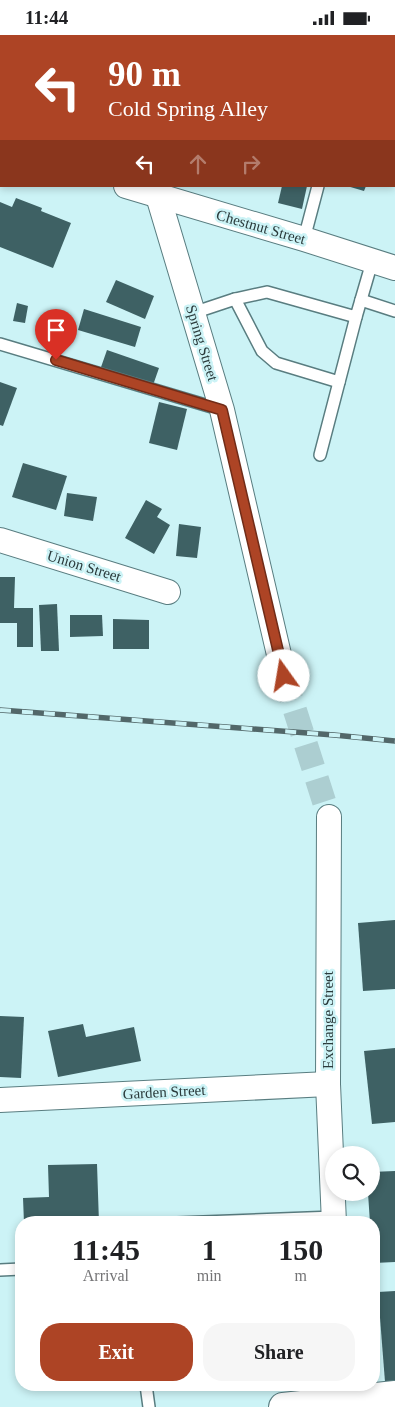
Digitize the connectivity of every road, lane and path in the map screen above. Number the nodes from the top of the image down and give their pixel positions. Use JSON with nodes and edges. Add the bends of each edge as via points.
{"nodes":[{"id":1,"x":132,"y":187,"type":"edge"},
{"id":2,"x":318,"y":187,"type":"edge"},
{"id":3,"x":156,"y":191,"type":"edge"},
{"id":4,"x":304,"y":239,"type":"junction"},
{"id":5,"x":372,"y":262,"type":"junction"},
{"id":6,"x":395,"y":269,"type":"edge"},
{"id":7,"x":235,"y":299,"type":"junction"},
{"id":8,"x":361,"y":300,"type":"junction"},
{"id":9,"x":395,"y":311,"type":"edge"},
{"id":10,"x":193,"y":313,"type":"junction"},
{"id":11,"x":356,"y":317,"type":"junction"},
{"id":12,"x":0,"y":344,"type":"edge"},
{"id":13,"x":339,"y":382,"type":"junction"},
{"id":14,"x":222,"y":410,"type":"junction"},
{"id":15,"x":320,"y":455,"type":"dead end"},
{"id":16,"x":0,"y":540,"type":"edge"},
{"id":17,"x":168,"y":591,"type":"dead end"},
{"id":18,"x":284,"y":676,"type":"tunnel mouth"},
{"id":19,"x":329,"y":817,"type":"tunnel mouth"},
{"id":20,"x":328,"y":1084,"type":"junction"},
{"id":21,"x":0,"y":1100,"type":"edge"},
{"id":22,"x":334,"y":1216,"type":"edge"},
{"id":23,"x":15,"y":1269,"type":"edge"},
{"id":24,"x":0,"y":1270,"type":"edge"},
{"id":25,"x":147,"y":1391,"type":"edge"},
{"id":26,"x":395,"y":1395,"type":"edge"},
{"id":27,"x":334,"y":1398,"type":"edge"},
{"id":28,"x":149,"y":1407,"type":"edge"},
{"id":29,"x":283,"y":1407,"type":"edge"}],
"edges":[{"from":1,"to":3,"type":"street","name":"Chestnut Street"},
{"from":2,"to":4,"type":"lane"},
{"from":3,"to":4,"type":"street","name":"Chestnut Street"},
{"from":3,"to":10,"type":"street","name":"Spring Street"},
{"from":4,"to":5,"type":"street","name":"Chestnut Street"},
{"from":5,"to":6,"type":"street","name":"Chestnut Street"},
{"from":5,"to":8,"type":"lane"},
{"from":7,"to":10,"type":"lane"},
{"from":7,"to":11,"type":"lane","via":[[268,292]]},
{"from":7,"to":13,"type":"lane","via":[[262,351],[276,363]]},
{"from":8,"to":9,"type":"lane"},
{"from":8,"to":11,"type":"lane"},
{"from":10,"to":14,"type":"street","name":"Spring Street"},
{"from":11,"to":13,"type":"lane"},
{"from":12,"to":14,"type":"lane"},
{"from":13,"to":15,"type":"lane"},
{"from":14,"to":18,"type":"street","name":"Spring Street"},
{"from":16,"to":17,"type":"street","name":"Union Street"},
{"from":19,"to":20,"type":"street","name":"Exchange Street"},
{"from":20,"to":21,"type":"street","name":"Garden Street"},
{"from":20,"to":22,"type":"street","name":"Exchange Street"},
{"from":23,"to":24,"type":"lane"},
{"from":25,"to":28,"type":"lane"},
{"from":26,"to":27,"type":"street"},
{"from":27,"to":29,"type":"street"}]}
